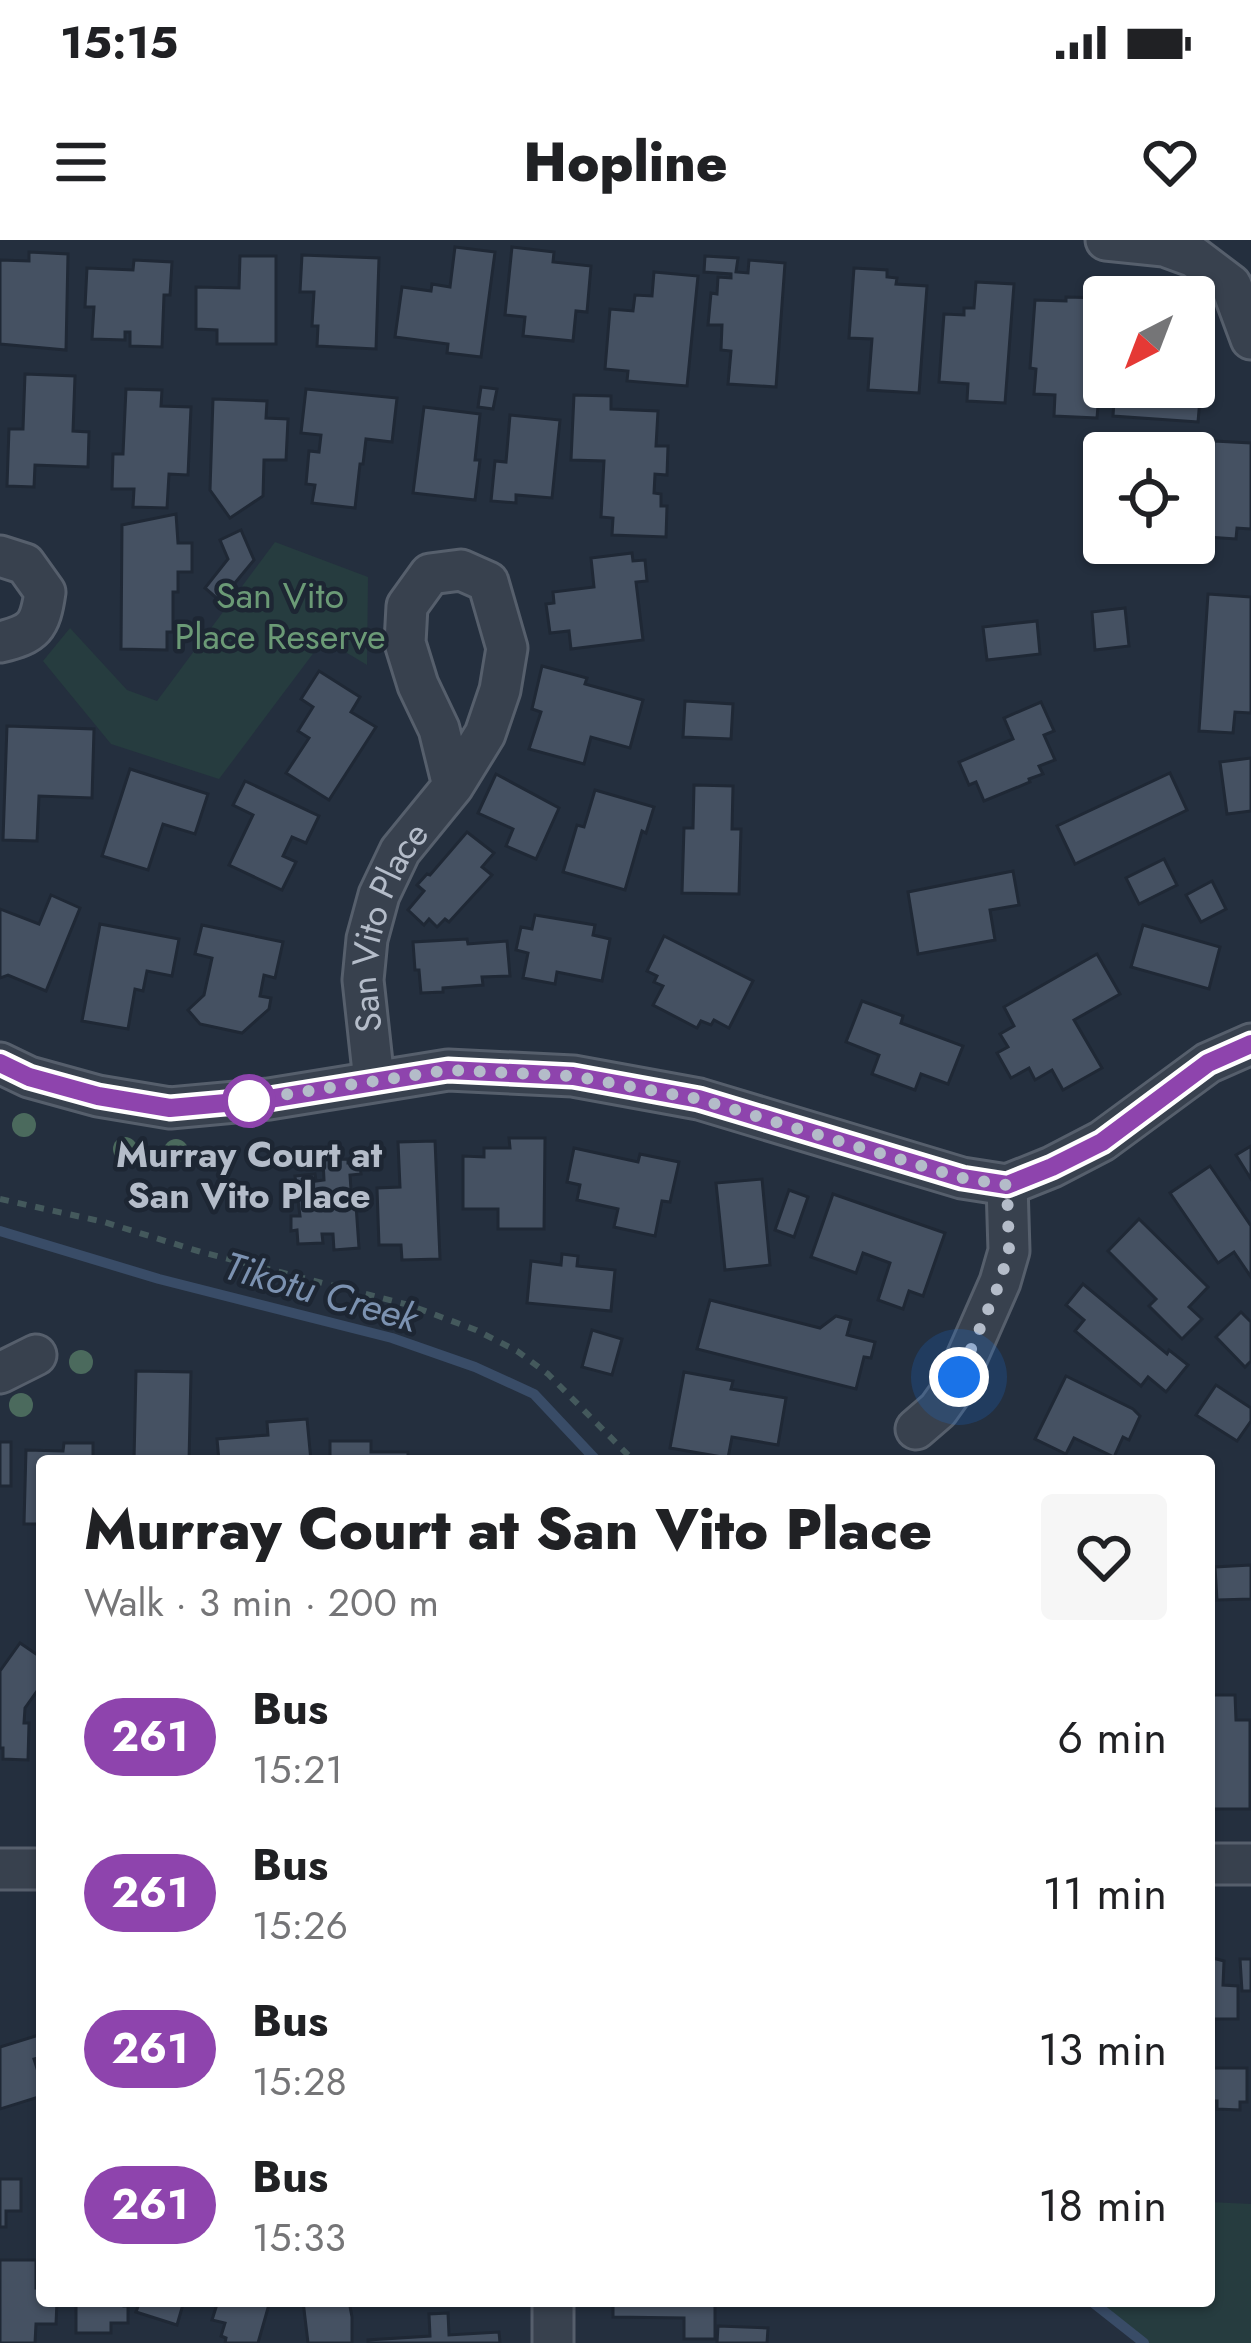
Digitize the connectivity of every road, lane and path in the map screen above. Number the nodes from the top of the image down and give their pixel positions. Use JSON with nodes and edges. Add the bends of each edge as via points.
{"nodes":[{"id":1,"x":1106,"y":240,"type":"edge"},
{"id":2,"x":1251,"y":339,"type":"edge"},
{"id":3,"x":0,"y":556,"type":"edge"},
{"id":4,"x":0,"y":642,"type":"edge"},
{"id":5,"x":452,"y":786,"type":"junction"},
{"id":6,"x":1251,"y":1044,"type":"edge"},
{"id":7,"x":0,"y":1063,"type":"edge"},
{"id":8,"x":374,"y":1081,"type":"junction"},
{"id":9,"x":1007,"y":1185,"type":"junction"},
{"id":10,"x":0,"y":1199,"type":"edge"},
{"id":11,"x":36,"y":1355,"type":"dead end"},
{"id":12,"x":0,"y":1373,"type":"edge"},
{"id":13,"x":916,"y":1429,"type":"dead end"},
{"id":14,"x":628,"y":1455,"type":"edge"},
{"id":15,"x":1215,"y":1864,"type":"edge"},
{"id":16,"x":1251,"y":1864,"type":"edge"},
{"id":17,"x":0,"y":1869,"type":"edge"},
{"id":18,"x":36,"y":1869,"type":"edge"},
{"id":19,"x":554,"y":2307,"type":"edge"},
{"id":20,"x":553,"y":2343,"type":"edge"}],
"edges":[{"from":1,"to":2,"type":"street","via":[[1194,257],[1231,285]]},
{"from":3,"to":4,"type":"street","via":[[26,564],[45,592],[41,618],[26,636]]},
{"from":5,"to":5,"type":"street","name":"San Vito Place","via":[[440,729],[405,643],[407,606],[430,574],[461,570],[488,582],[507,648],[484,734]]},
{"from":5,"to":8,"type":"street","name":"San Vito Place","via":[[400,851],[367,939],[362,980]]},
{"from":6,"to":9,"type":"street","via":[[1208,1063],[1102,1142]]},
{"from":7,"to":8,"type":"street","via":[[98,1096],[170,1108]]},
{"from":8,"to":9,"type":"street","via":[[448,1070],[573,1076],[699,1099]]},
{"from":9,"to":13,"type":"street","via":[[1009,1250],[1000,1282],[953,1389]]},
{"from":10,"to":14,"type":"path","via":[[409,1305],[476,1330],[548,1374]]},
{"from":11,"to":12,"type":"street"},
{"from":15,"to":16,"type":"street"},
{"from":17,"to":18,"type":"street"},
{"from":19,"to":20,"type":"street"}]}
